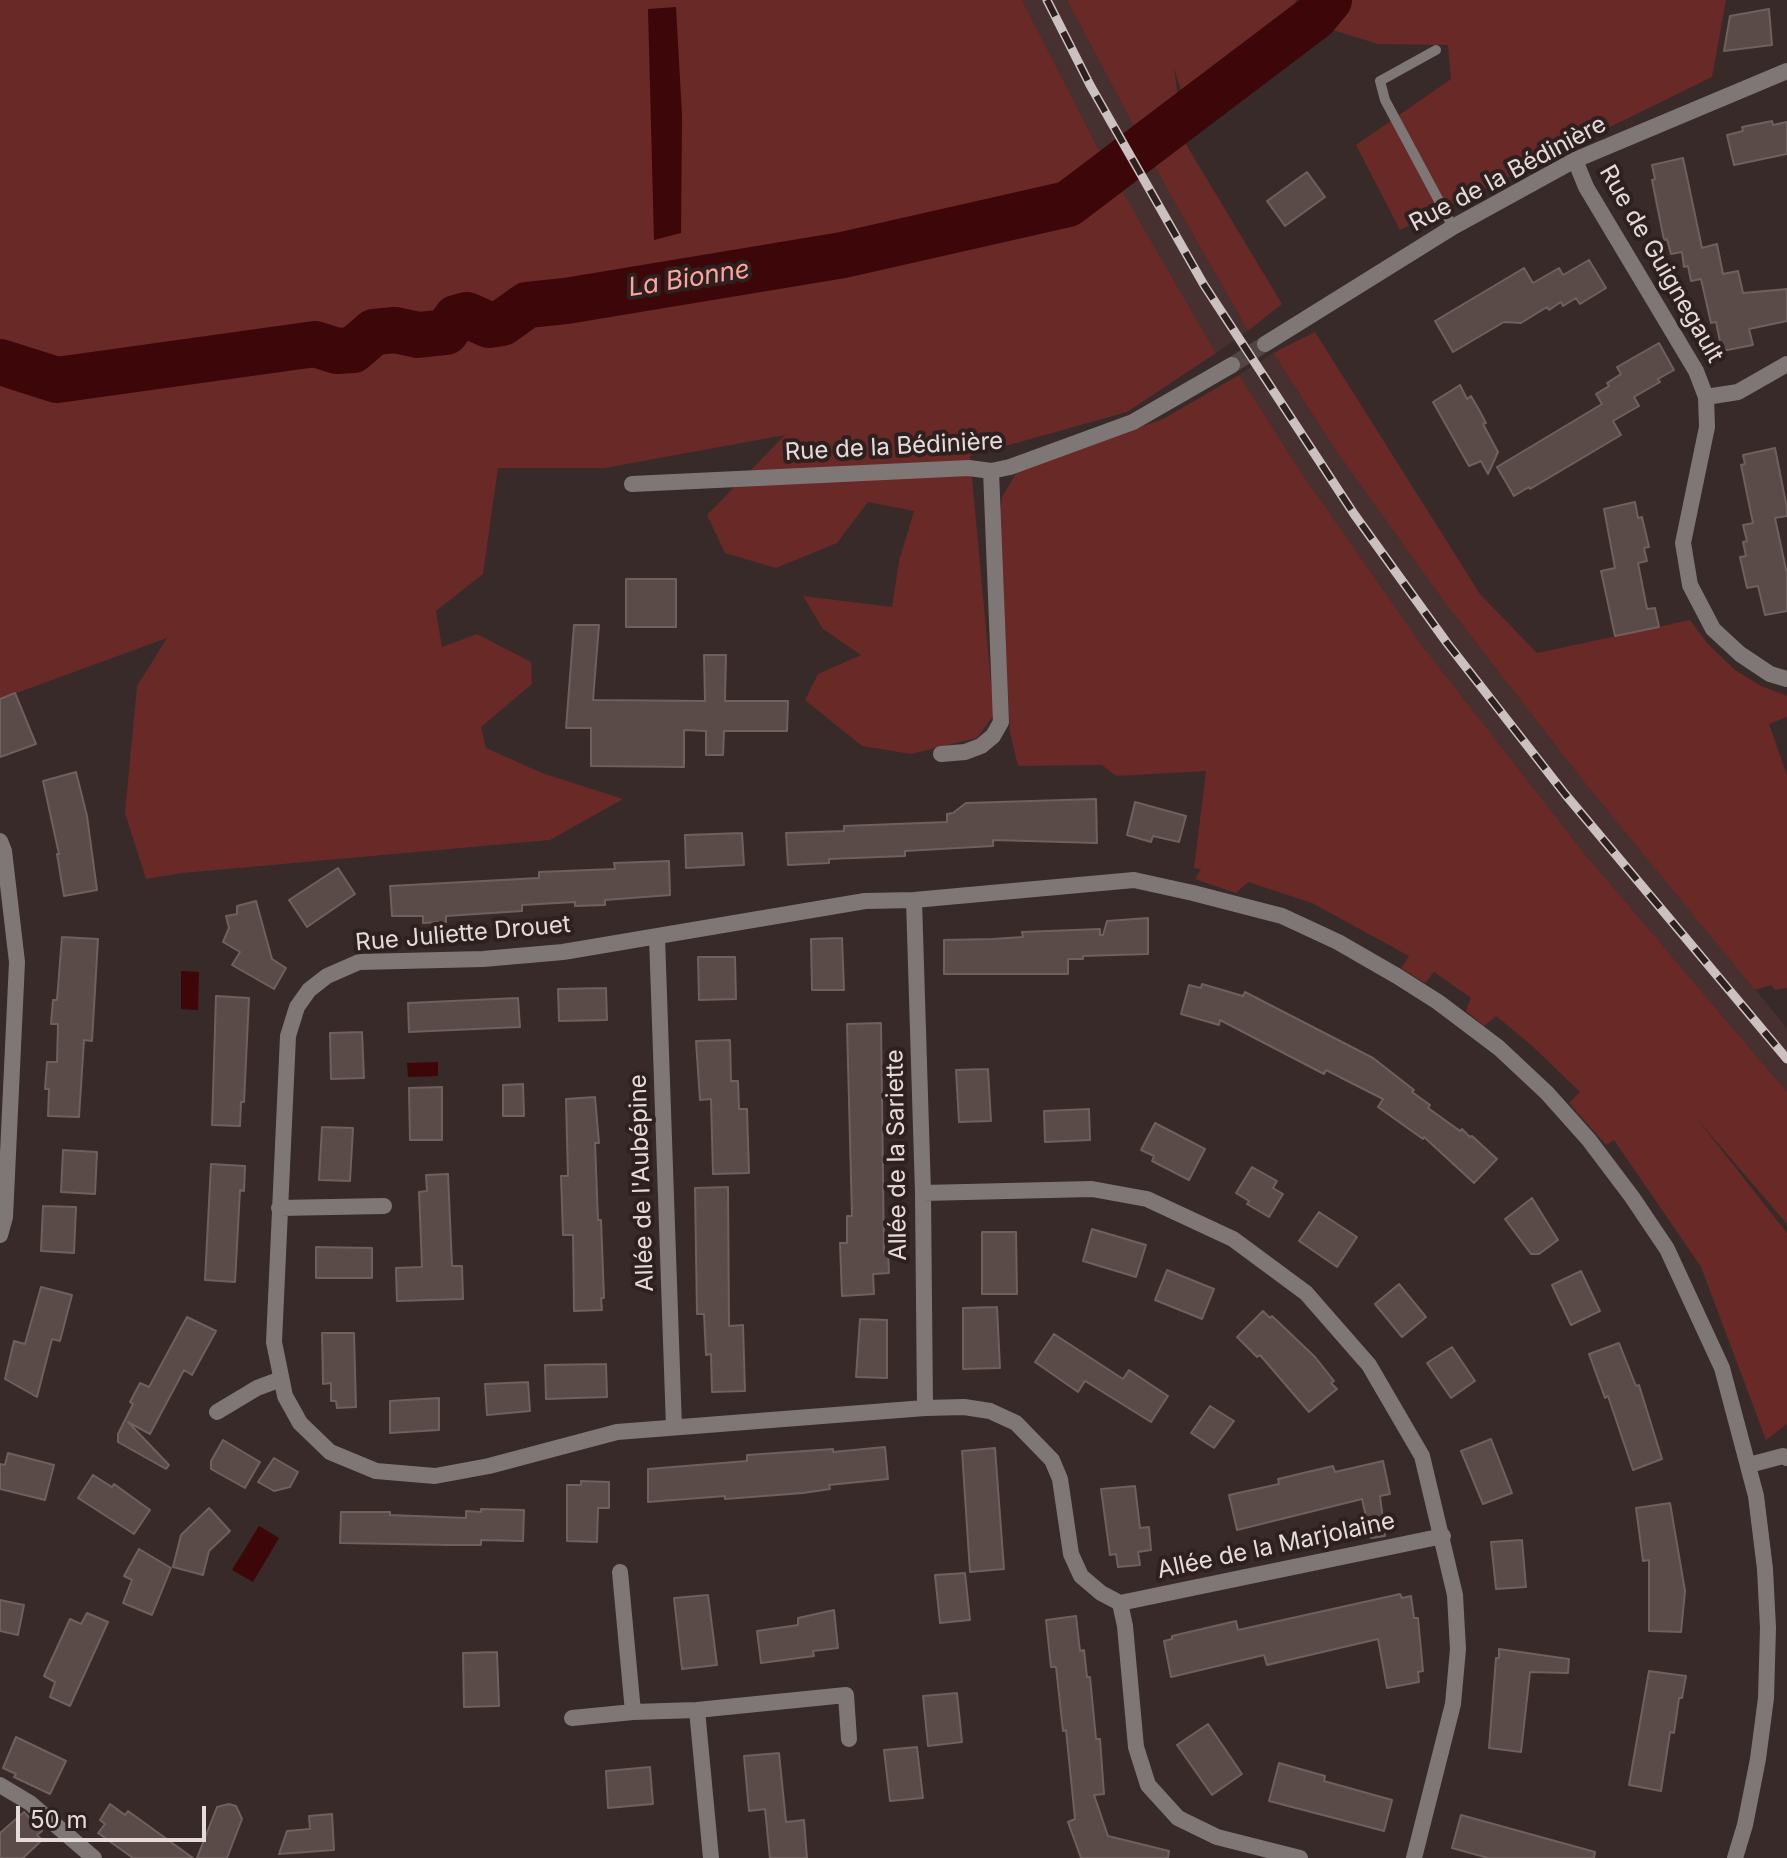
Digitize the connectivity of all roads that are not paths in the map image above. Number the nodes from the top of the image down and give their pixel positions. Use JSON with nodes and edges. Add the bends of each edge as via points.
{"nodes":[{"id":1,"x":1436,"y":50,"type":"dead end"},
{"id":2,"x":1787,"y":71,"type":"edge"},
{"id":3,"x":1575,"y":160,"type":"junction"},
{"id":4,"x":1453,"y":227,"type":"junction"},
{"id":5,"x":1265,"y":344,"type":"tunnel mouth"},
{"id":6,"x":1787,"y":364,"type":"edge"},
{"id":7,"x":1232,"y":365,"type":"tunnel mouth"},
{"id":8,"x":1706,"y":397,"type":"junction"},
{"id":9,"x":991,"y":471,"type":"junction"},
{"id":10,"x":632,"y":484,"type":"dead end"},
{"id":11,"x":1787,"y":679,"type":"edge"},
{"id":12,"x":941,"y":754,"type":"dead end"},
{"id":13,"x":0,"y":841,"type":"edge"},
{"id":14,"x":914,"y":900,"type":"junction"},
{"id":15,"x":657,"y":937,"type":"junction"},
{"id":16,"x":923,"y":1193,"type":"junction"},
{"id":17,"x":384,"y":1206,"type":"dead end"},
{"id":18,"x":279,"y":1208,"type":"junction"},
{"id":19,"x":0,"y":1235,"type":"edge"},
{"id":20,"x":281,"y":1379,"type":"junction"},
{"id":21,"x":925,"y":1408,"type":"junction"},
{"id":22,"x":217,"y":1412,"type":"dead end"},
{"id":23,"x":674,"y":1427,"type":"junction"},
{"id":24,"x":1787,"y":1458,"type":"edge"},
{"id":25,"x":1749,"y":1465,"type":"junction"},
{"id":26,"x":1443,"y":1536,"type":"junction"},
{"id":27,"x":620,"y":1572,"type":"dead end"},
{"id":28,"x":1120,"y":1603,"type":"junction"},
{"id":29,"x":697,"y":1710,"type":"junction"},
{"id":30,"x":633,"y":1712,"type":"junction"},
{"id":31,"x":572,"y":1718,"type":"dead end"},
{"id":32,"x":849,"y":1739,"type":"dead end"},
{"id":33,"x":0,"y":1785,"type":"edge"},
{"id":34,"x":94,"y":1858,"type":"edge"},
{"id":35,"x":711,"y":1858,"type":"edge"},
{"id":36,"x":1300,"y":1858,"type":"edge"},
{"id":37,"x":1414,"y":1858,"type":"edge"},
{"id":38,"x":1735,"y":1858,"type":"edge"}],
"edges":[{"from":1,"to":4,"type":"lane","via":[[1380,81],[1385,100]]},
{"from":2,"to":3,"type":"street","name":"Rue de la Bédinière"},
{"from":3,"to":4,"type":"street","name":"Rue de la Bédinière"},
{"from":3,"to":8,"type":"street","name":"Rue de Guignegault"},
{"from":4,"to":5,"type":"street","name":"Rue de la Bédinière"},
{"from":6,"to":8,"type":"street","via":[[1738,392]]},
{"from":7,"to":9,"type":"street","name":"Rue de la Bédinière","via":[[1133,422]]},
{"from":8,"to":11,"type":"street","name":"Rue de Guignegault","via":[[1707,427],[1683,543],[1690,585],[1713,629],[1740,654]]},
{"from":9,"to":10,"type":"street","name":"Rue de la Bédinière"},
{"from":9,"to":12,"type":"street","via":[[1001,722],[981,746]]},
{"from":13,"to":19,"type":"street","via":[[17,962]]},
{"from":14,"to":15,"type":"street","name":"Rue Juliette Drouet","via":[[865,901]]},
{"from":14,"to":16,"type":"street","name":"Allée de la Sariette"},
{"from":14,"to":25,"type":"street","name":"Rue Juliette Drouet","via":[[1134,880],[1282,916],[1338,942],[1438,1002],[1547,1093],[1589,1140],[1667,1249],[1722,1368]]},
{"from":15,"to":18,"type":"street","name":"Rue Juliette Drouet","via":[[483,959],[359,962],[327,976],[309,990],[291,1020]]},
{"from":15,"to":23,"type":"street","name":"Allée de l'Aubépine"},
{"from":16,"to":21,"type":"street","name":"Allée de la Sariette"},
{"from":16,"to":26,"type":"street","via":[[1092,1189],[1147,1199],[1233,1239],[1306,1293],[1369,1365],[1422,1456]]},
{"from":17,"to":18,"type":"street"},
{"from":18,"to":20,"type":"street","name":"Rue Juliette Drouet","via":[[274,1342]]},
{"from":20,"to":22,"type":"street"},
{"from":20,"to":23,"type":"street","name":"Rue Juliette Drouet","via":[[300,1423],[330,1452],[376,1471],[435,1476],[617,1432]]},
{"from":21,"to":23,"type":"street","name":"Rue Juliette Drouet"},
{"from":21,"to":28,"type":"street","name":"Rue Juliette Drouet","via":[[990,1411],[1016,1423],[1052,1460],[1060,1479],[1071,1554],[1081,1576]]},
{"from":24,"to":25,"type":"street"},
{"from":25,"to":38,"type":"street","name":"Rue Juliette Drouet","via":[[1765,1569],[1766,1698]]},
{"from":26,"to":28,"type":"street","name":"Allée de la Marjolaine"},
{"from":26,"to":37,"type":"street","via":[[1455,1595],[1458,1649],[1453,1704]]},
{"from":27,"to":30,"type":"street"},
{"from":28,"to":36,"type":"street","via":[[1136,1747],[1148,1785],[1178,1818],[1217,1837]]},
{"from":29,"to":30,"type":"street"},
{"from":29,"to":32,"type":"street","via":[[846,1695]]},
{"from":29,"to":35,"type":"street"},
{"from":30,"to":31,"type":"street"},
{"from":33,"to":34,"type":"street","via":[[30,1803]]}]}
